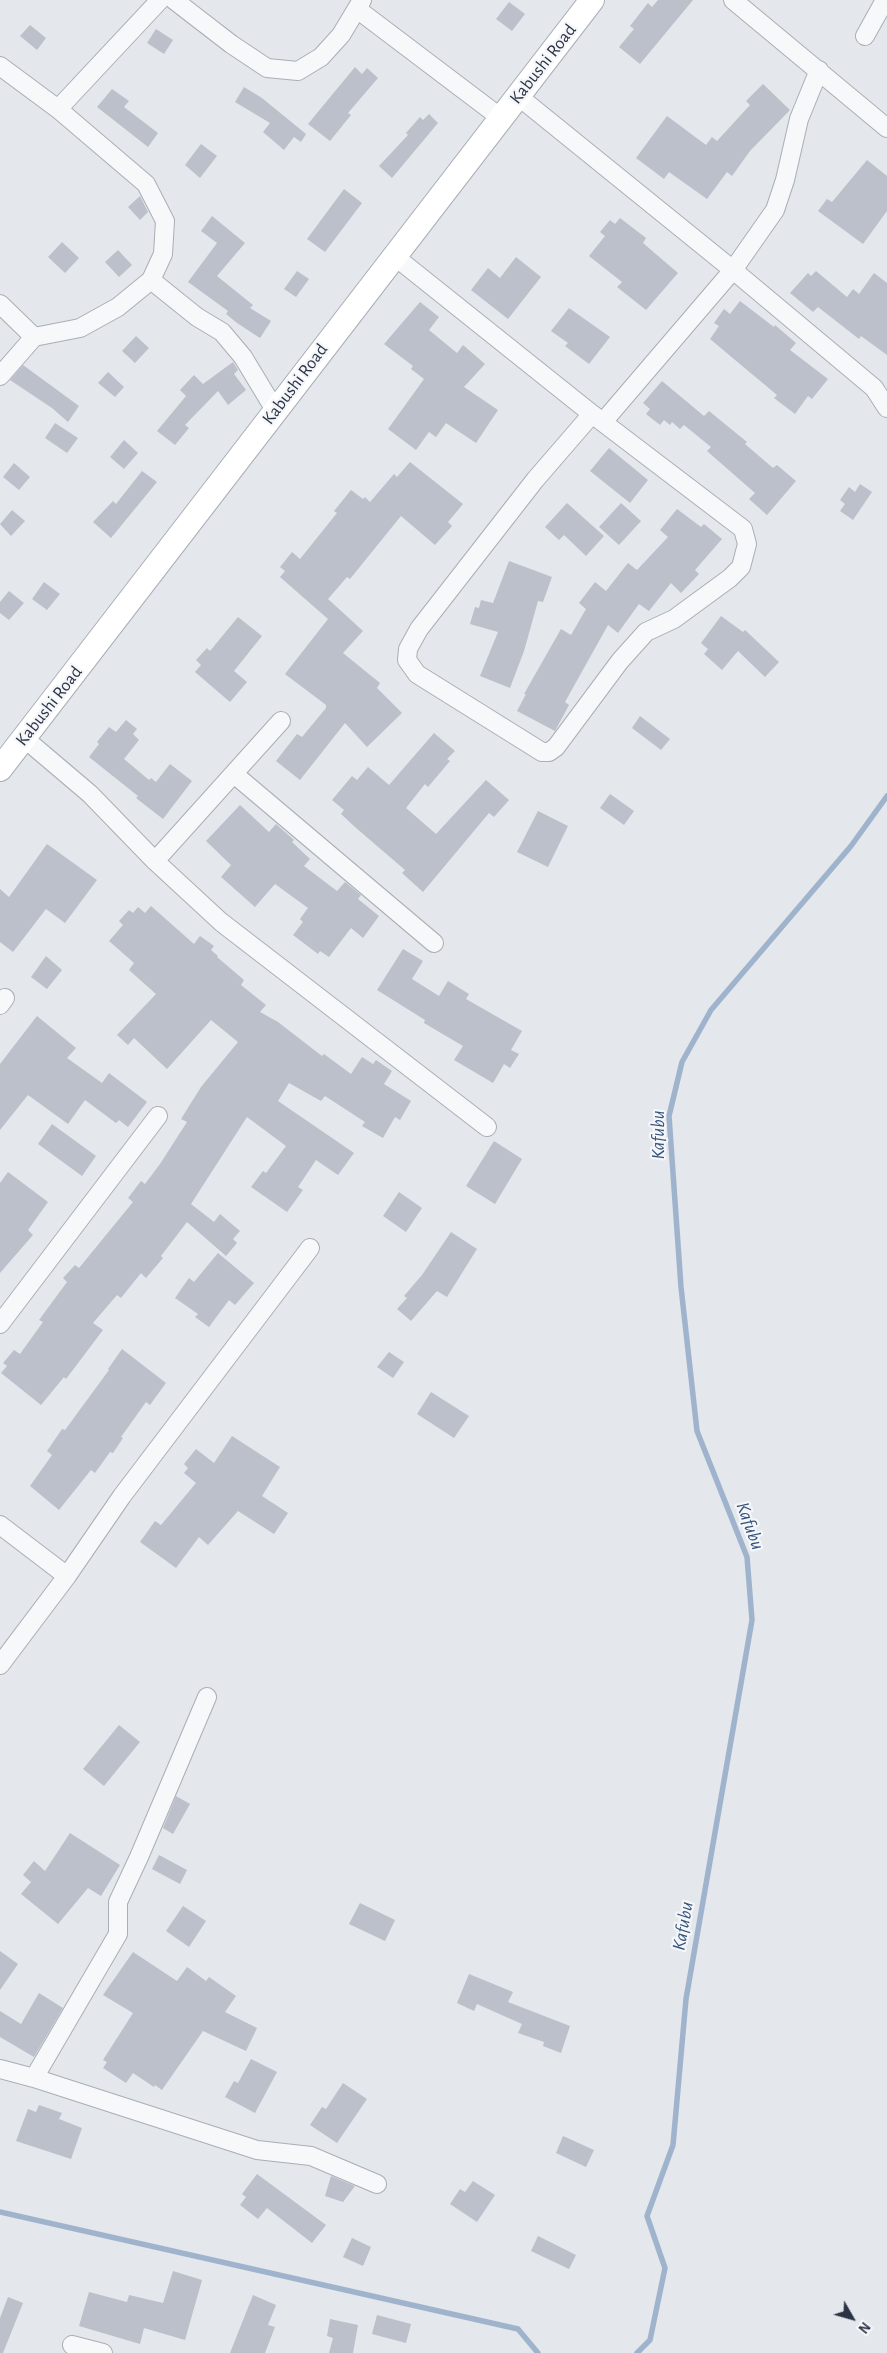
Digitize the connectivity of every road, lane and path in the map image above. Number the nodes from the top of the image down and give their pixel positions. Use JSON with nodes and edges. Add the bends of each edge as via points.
{"nodes":[{"id":1,"x":160,"y":0,"type":"edge"},
{"id":2,"x":174,"y":0,"type":"edge"},
{"id":3,"x":592,"y":0,"type":"edge"},
{"id":4,"x":733,"y":0,"type":"edge"},
{"id":5,"x":885,"y":0,"type":"edge"},
{"id":6,"x":360,"y":5,"type":"edge"},
{"id":7,"x":865,"y":36,"type":"dead end"},
{"id":8,"x":0,"y":66,"type":"edge"},
{"id":9,"x":819,"y":70,"type":"junction"},
{"id":10,"x":518,"y":96,"type":"junction"},
{"id":11,"x":58,"y":109,"type":"junction"},
{"id":12,"x":501,"y":118,"type":"junction"},
{"id":13,"x":887,"y":128,"type":"edge"},
{"id":14,"x":393,"y":255,"type":"junction"},
{"id":15,"x":733,"y":270,"type":"junction"},
{"id":16,"x":151,"y":280,"type":"junction"},
{"id":17,"x":0,"y":304,"type":"edge"},
{"id":18,"x":34,"y":336,"type":"junction"},
{"id":19,"x":0,"y":376,"type":"edge"},
{"id":20,"x":887,"y":408,"type":"edge"},
{"id":21,"x":275,"y":410,"type":"junction"},
{"id":22,"x":598,"y":418,"type":"junction"},
{"id":23,"x":281,"y":722,"type":"dead end"},
{"id":24,"x":24,"y":738,"type":"junction"},
{"id":25,"x":0,"y":769,"type":"edge"},
{"id":26,"x":234,"y":774,"type":"junction"},
{"id":27,"x":155,"y":861,"type":"junction"},
{"id":28,"x":434,"y":943,"type":"dead end"},
{"id":29,"x":158,"y":1116,"type":"dead end"},
{"id":30,"x":487,"y":1127,"type":"dead end"},
{"id":31,"x":310,"y":1248,"type":"dead end"},
{"id":32,"x":0,"y":1324,"type":"edge"},
{"id":33,"x":0,"y":1525,"type":"edge"},
{"id":34,"x":67,"y":1576,"type":"junction"},
{"id":35,"x":0,"y":1665,"type":"edge"},
{"id":36,"x":207,"y":1697,"type":"dead end"},
{"id":37,"x":0,"y":2069,"type":"edge"},
{"id":38,"x":34,"y":2078,"type":"junction"},
{"id":39,"x":376,"y":2184,"type":"dead end"},
{"id":40,"x":72,"y":2345,"type":"dead end"},
{"id":41,"x":102,"y":2353,"type":"edge"}],
"edges":[{"from":1,"to":11,"type":"street"},
{"from":2,"to":6,"type":"street","via":[[267,68],[298,71],[321,57],[341,35]]},
{"from":3,"to":10,"type":"main road","name":"Kabushi Road"},
{"from":4,"to":9,"type":"street"},
{"from":5,"to":7,"type":"street"},
{"from":6,"to":12,"type":"street"},
{"from":8,"to":11,"type":"street"},
{"from":9,"to":13,"type":"street"},
{"from":9,"to":15,"type":"street","via":[[799,119],[775,210]]},
{"from":10,"to":12,"type":"main road","name":"Kabushi Road"},
{"from":10,"to":15,"type":"street"},
{"from":11,"to":16,"type":"street","via":[[146,184],[165,220],[163,254]]},
{"from":12,"to":14,"type":"main road","name":"Kabushi Road"},
{"from":14,"to":21,"type":"main road","name":"Kabushi Road"},
{"from":14,"to":22,"type":"street"},
{"from":15,"to":20,"type":"street","via":[[874,388]]},
{"from":15,"to":22,"type":"street"},
{"from":16,"to":18,"type":"street","via":[[118,307],[80,328]]},
{"from":16,"to":21,"type":"street","via":[[197,317],[222,332],[243,357]]},
{"from":17,"to":18,"type":"street"},
{"from":18,"to":19,"type":"street"},
{"from":21,"to":24,"type":"main road","name":"Kabushi Road"},
{"from":22,"to":22,"type":"street","via":[[729,516],[743,529],[747,544],[741,567],[674,620],[646,632],[620,661],[556,747],[542,752],[417,674],[407,660],[408,649],[419,629],[528,488]]},
{"from":23,"to":26,"type":"street"},
{"from":24,"to":25,"type":"main road","name":"Kabushi Road"},
{"from":24,"to":27,"type":"street","via":[[90,794]]},
{"from":26,"to":27,"type":"street"},
{"from":26,"to":28,"type":"street"},
{"from":27,"to":30,"type":"street","via":[[221,922]]},
{"from":29,"to":32,"type":"street"},
{"from":31,"to":34,"type":"street","via":[[122,1496]]},
{"from":33,"to":34,"type":"street"},
{"from":34,"to":35,"type":"street"},
{"from":36,"to":38,"type":"street","via":[[118,1902],[118,1934]]},
{"from":37,"to":38,"type":"street"},
{"from":38,"to":39,"type":"street","via":[[257,2150],[311,2156]]},
{"from":40,"to":41,"type":"street"}]}
